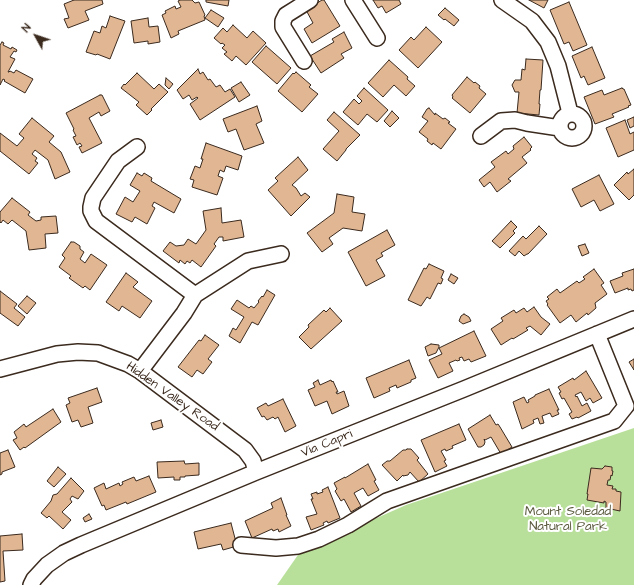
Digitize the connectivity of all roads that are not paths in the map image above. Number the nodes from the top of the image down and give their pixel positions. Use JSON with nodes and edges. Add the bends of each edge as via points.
{"nodes":[{"id":1,"x":310,"y":0,"type":"edge"},
{"id":2,"x":353,"y":0,"type":"edge"},
{"id":3,"x":502,"y":0,"type":"edge"},
{"id":4,"x":377,"y":38,"type":"dead end"},
{"id":5,"x":304,"y":61,"type":"dead end"},
{"id":6,"x":570,"y":114,"type":"junction"},
{"id":7,"x":560,"y":128,"type":"junction"},
{"id":8,"x":481,"y":136,"type":"dead end"},
{"id":9,"x":137,"y":147,"type":"dead end"},
{"id":10,"x":281,"y":254,"type":"dead end"},
{"id":11,"x":195,"y":294,"type":"junction"},
{"id":12,"x":634,"y":319,"type":"edge"},
{"id":13,"x":597,"y":334,"type":"junction"},
{"id":14,"x":0,"y":369,"type":"edge"},
{"id":15,"x":140,"y":371,"type":"junction"},
{"id":16,"x":256,"y":472,"type":"junction"},
{"id":17,"x":241,"y":545,"type":"dead end"},
{"id":18,"x":31,"y":585,"type":"edge"}],
"edges":[{"from":1,"to":5,"type":"street","via":[[286,15],[283,21],[283,27]]},
{"from":2,"to":4,"type":"street"},
{"from":3,"to":6,"type":"street","via":[[532,21],[548,42],[558,66]]},
{"from":6,"to":7,"type":"street","via":[[563,117]]},
{"from":6,"to":7,"type":"street","via":[[577,114],[583,120],[581,134],[574,138],[567,137]]},
{"from":7,"to":8,"type":"street","via":[[515,120],[501,121]]},
{"from":9,"to":11,"type":"street","via":[[118,161],[93,198],[91,211],[96,221]]},
{"from":10,"to":11,"type":"street","via":[[248,261]]},
{"from":11,"to":15,"type":"street","via":[[184,313]]},
{"from":12,"to":13,"type":"street","name":"Via Capri"},
{"from":13,"to":16,"type":"street","name":"Via Capri"},
{"from":13,"to":17,"type":"street","via":[[626,406],[614,421],[386,501],[348,525],[319,539],[291,548]]},
{"from":14,"to":15,"type":"street","name":"Hidden Valley Road","via":[[57,354],[78,352],[98,353]]},
{"from":15,"to":16,"type":"street","name":"Hidden Valley Road","via":[[245,450]]},
{"from":16,"to":18,"type":"street","name":"Via Capri","via":[[64,553],[47,565]]}]}
